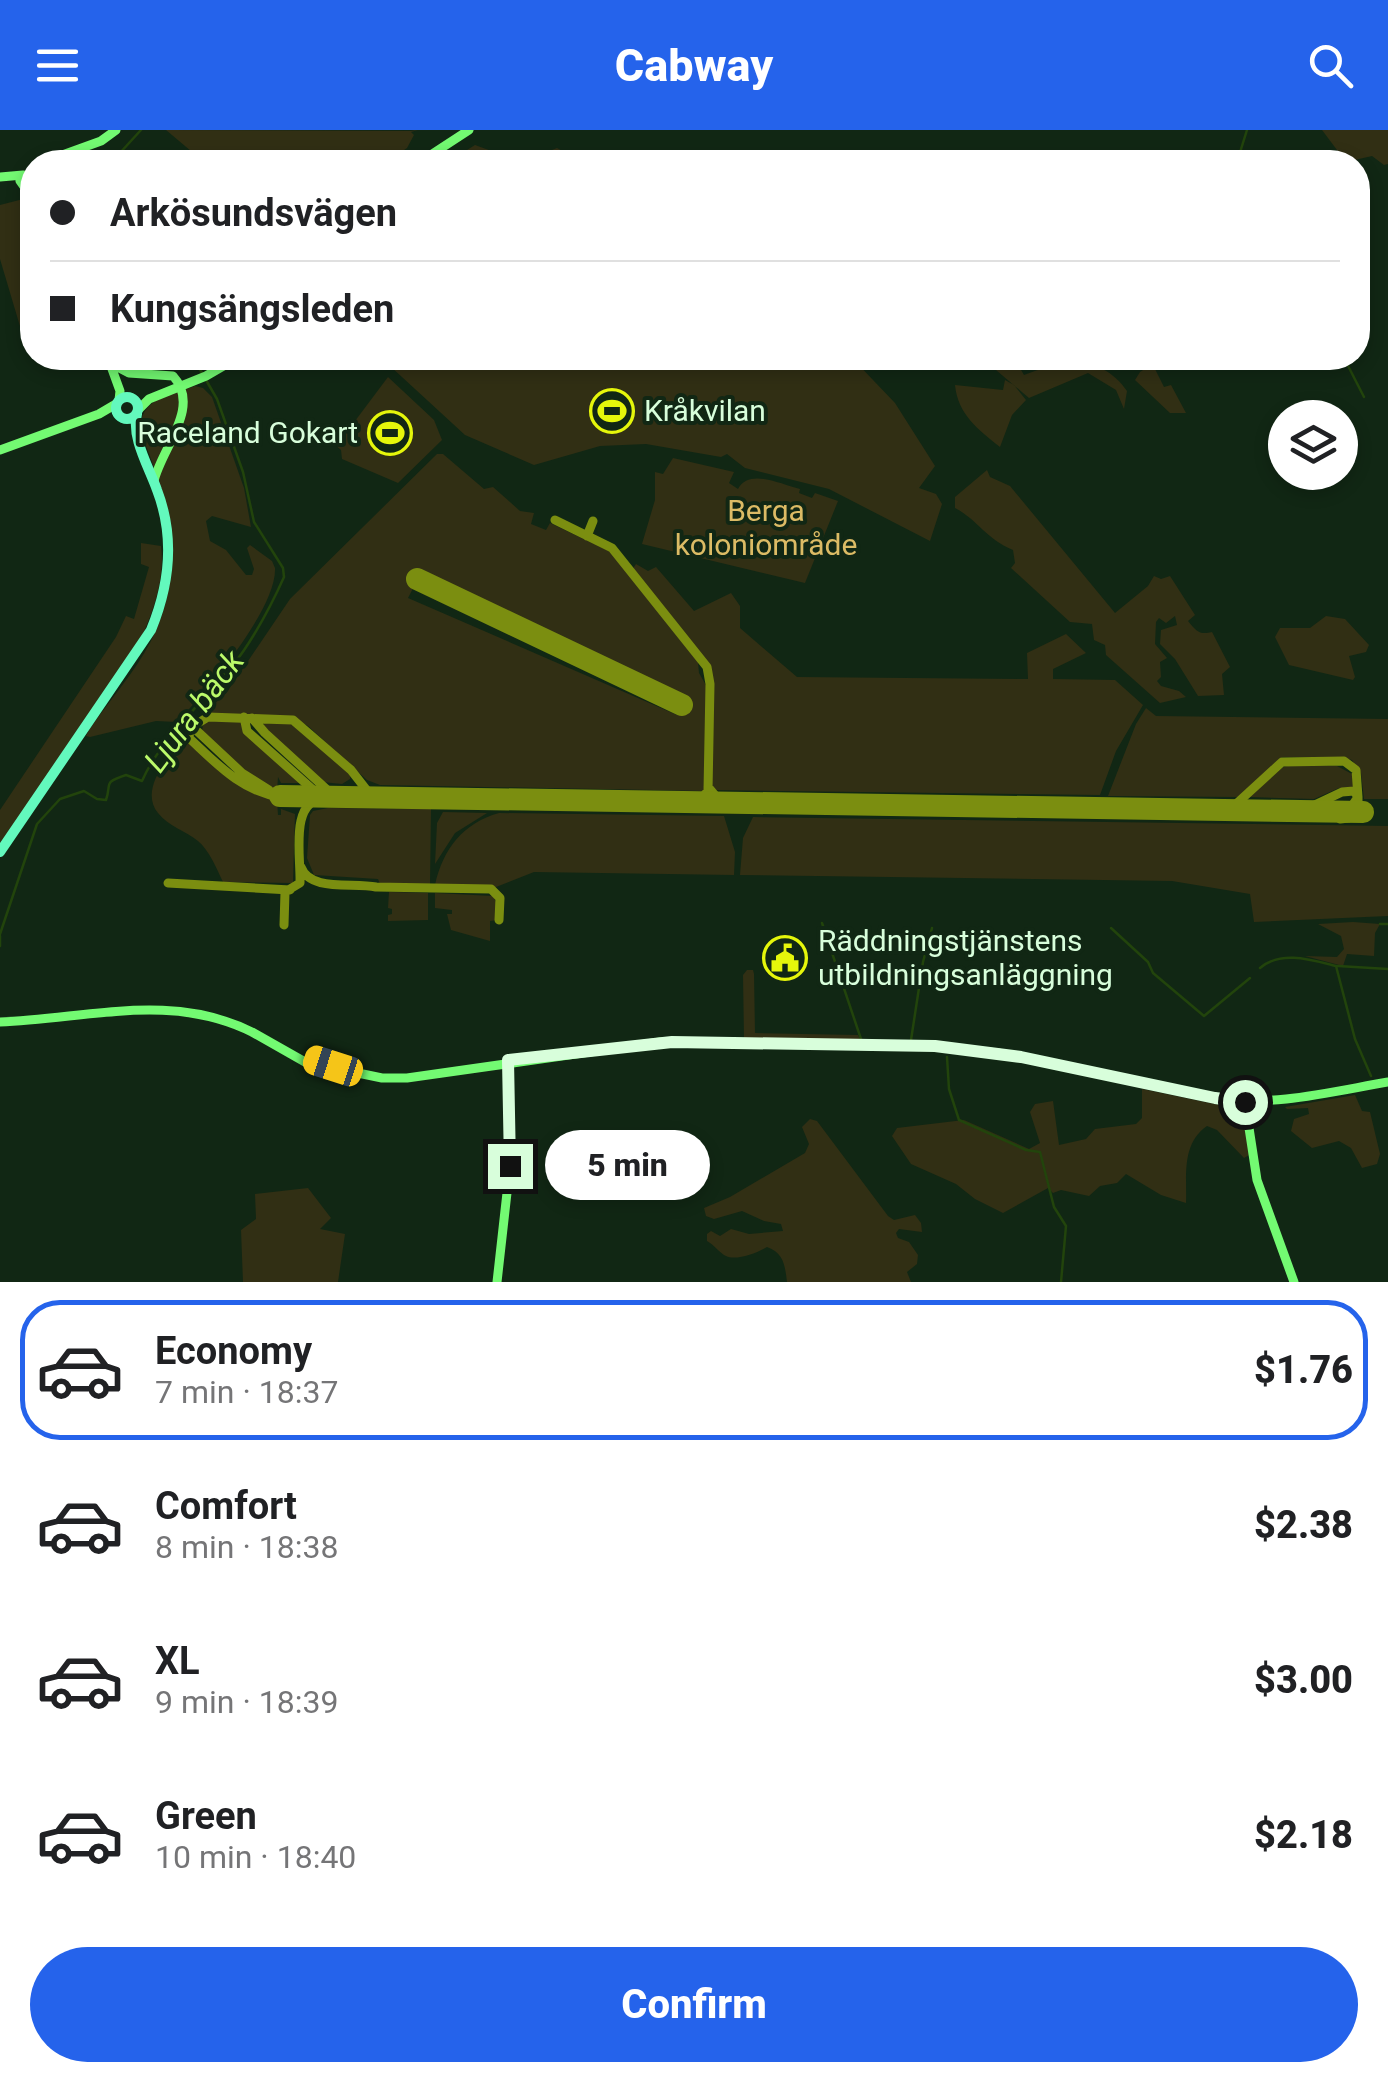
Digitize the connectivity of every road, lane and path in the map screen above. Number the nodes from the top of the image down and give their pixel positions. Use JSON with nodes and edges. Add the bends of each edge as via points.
{"nodes":[{"id":1,"x":116,"y":130,"type":"edge"},
{"id":2,"x":469,"y":130,"type":"edge"},
{"id":3,"x":76,"y":150,"type":"edge"},
{"id":4,"x":438,"y":150,"type":"edge"},
{"id":5,"x":113,"y":370,"type":"edge"},
{"id":6,"x":124,"y":370,"type":"edge"},
{"id":7,"x":213,"y":370,"type":"edge"},
{"id":8,"x":180,"y":385,"type":"junction"},
{"id":9,"x":127,"y":407,"type":"junction"},
{"id":10,"x":0,"y":450,"type":"edge"},
{"id":11,"x":153,"y":478,"type":"junction"},
{"id":12,"x":0,"y":852,"type":"edge"},
{"id":13,"x":0,"y":1019,"type":"edge"},
{"id":14,"x":508,"y":1062,"type":"junction"},
{"id":15,"x":1388,"y":1082,"type":"edge"},
{"id":16,"x":1245,"y":1102,"type":"junction"},
{"id":17,"x":497,"y":1282,"type":"edge"},
{"id":18,"x":1294,"y":1282,"type":"edge"}],
"edges":[{"from":1,"to":3,"type":"main road"},
{"from":2,"to":4,"type":"main road"},
{"from":5,"to":9,"type":"main road"},
{"from":6,"to":8,"type":"main road","via":[[173,376]]},
{"from":7,"to":8,"type":"main road"},
{"from":8,"to":9,"type":"main road"},
{"from":8,"to":11,"type":"main road","via":[[182,409]]},
{"from":9,"to":10,"type":"main road"},
{"from":9,"to":11,"type":"main road"},
{"from":11,"to":12,"type":"main road","via":[[167,524],[168,568],[158,612]]},
{"from":13,"to":14,"type":"main road","via":[[174,1009],[218,1018],[303,1061],[382,1078]]},
{"from":14,"to":16,"type":"main road","via":[[684,1041],[946,1046]]},
{"from":14,"to":17,"type":"main road","via":[[509,1185]]},
{"from":15,"to":16,"type":"main road"},
{"from":16,"to":18,"type":"main road","via":[[1257,1180]]}]}
